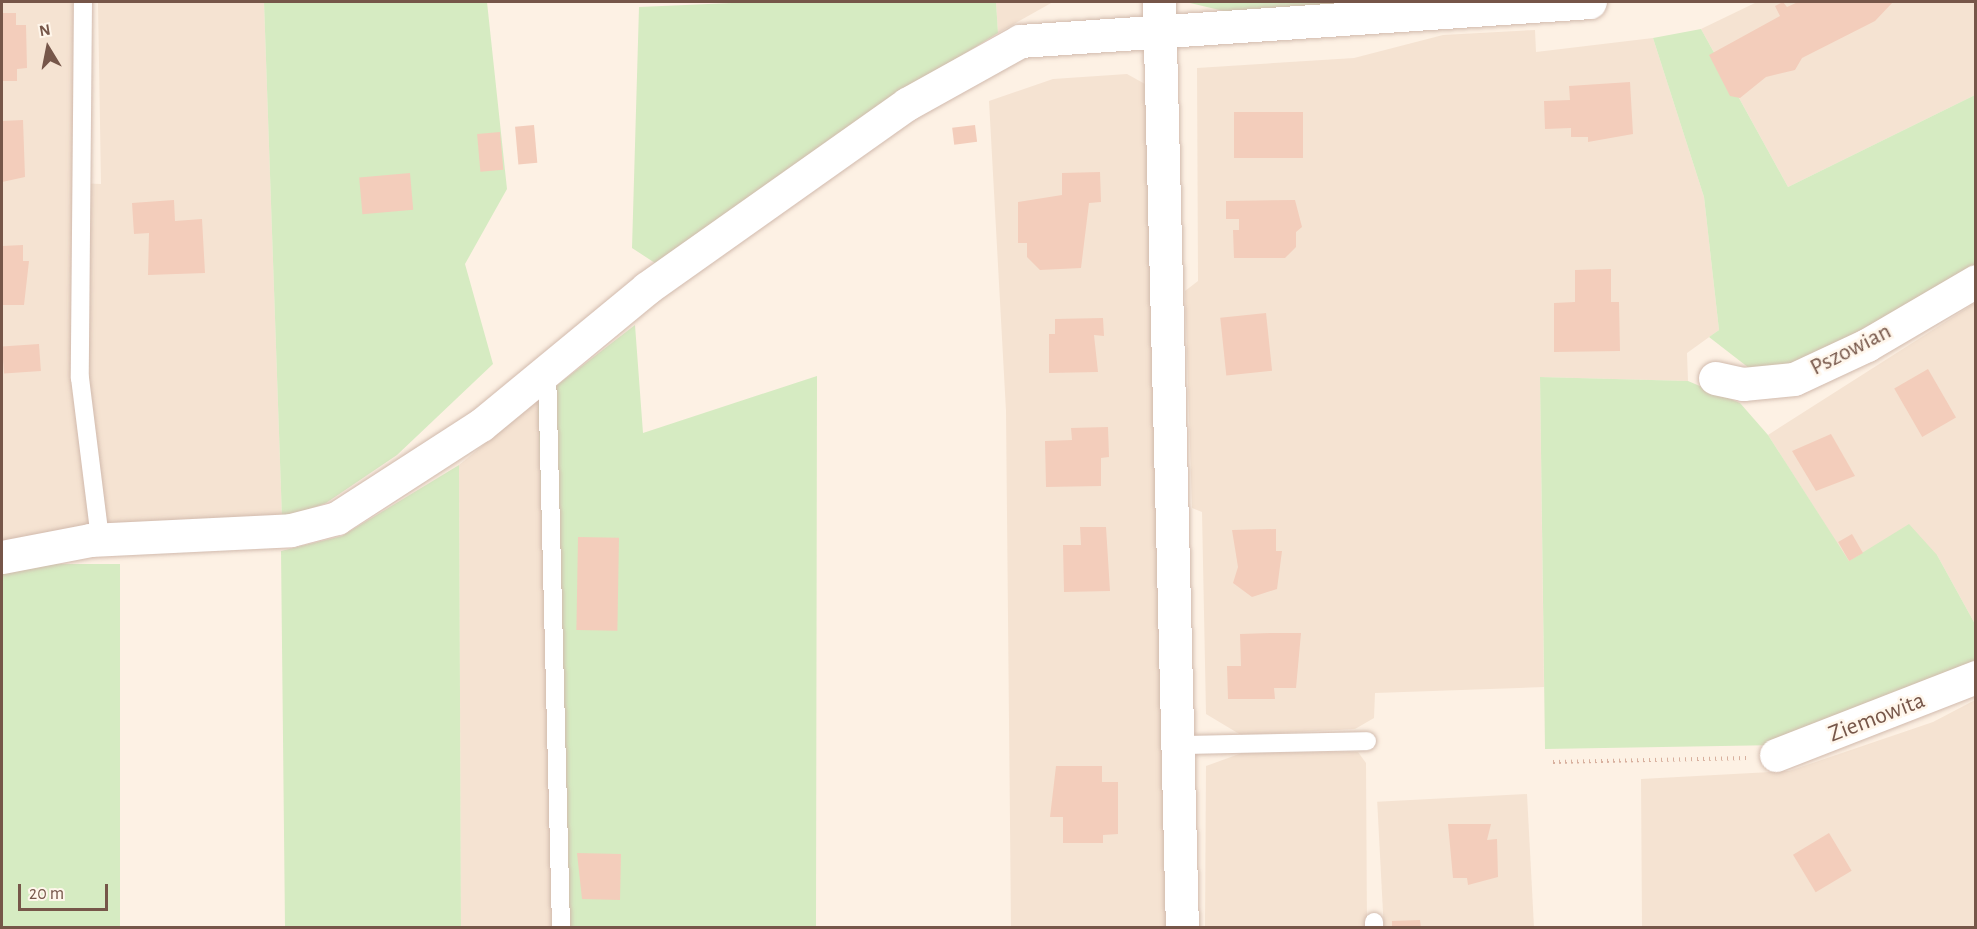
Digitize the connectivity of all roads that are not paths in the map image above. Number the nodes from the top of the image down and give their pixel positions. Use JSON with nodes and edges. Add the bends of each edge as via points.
{"nodes":[{"id":1,"x":83,"y":2,"type":"edge"},
{"id":2,"x":1590,"y":2,"type":"edge"},
{"id":3,"x":1160,"y":16,"type":"edge"},
{"id":4,"x":1976,"y":281,"type":"edge"},
{"id":5,"x":547,"y":370,"type":"junction"},
{"id":6,"x":1715,"y":378,"type":"dead end"},
{"id":7,"x":100,"y":539,"type":"junction"},
{"id":8,"x":2,"y":557,"type":"edge"},
{"id":9,"x":1976,"y":677,"type":"edge"},
{"id":10,"x":1367,"y":741,"type":"dead end"},
{"id":11,"x":1182,"y":745,"type":"junction"},
{"id":12,"x":1776,"y":755,"type":"road end"},
{"id":13,"x":561,"y":927,"type":"edge"},
{"id":14,"x":1182,"y":927,"type":"edge"}],
"edges":[{"from":1,"to":7,"type":"lane","via":[[80,378]]},
{"from":2,"to":3,"type":"street","via":[[1535,9]]},
{"from":3,"to":5,"type":"street","via":[[1020,41],[966,69],[907,104],[656,282]]},
{"from":3,"to":11,"type":"street"},
{"from":4,"to":6,"type":"street","name":"Pszowian","via":[[1867,345],[1794,379],[1743,384]]},
{"from":5,"to":7,"type":"street","via":[[472,431],[337,518],[291,530]]},
{"from":5,"to":13,"type":"lane"},
{"from":7,"to":8,"type":"street"},
{"from":9,"to":12,"type":"street","name":"Ziemowita"},
{"from":10,"to":11,"type":"lane"},
{"from":11,"to":14,"type":"street"}]}
